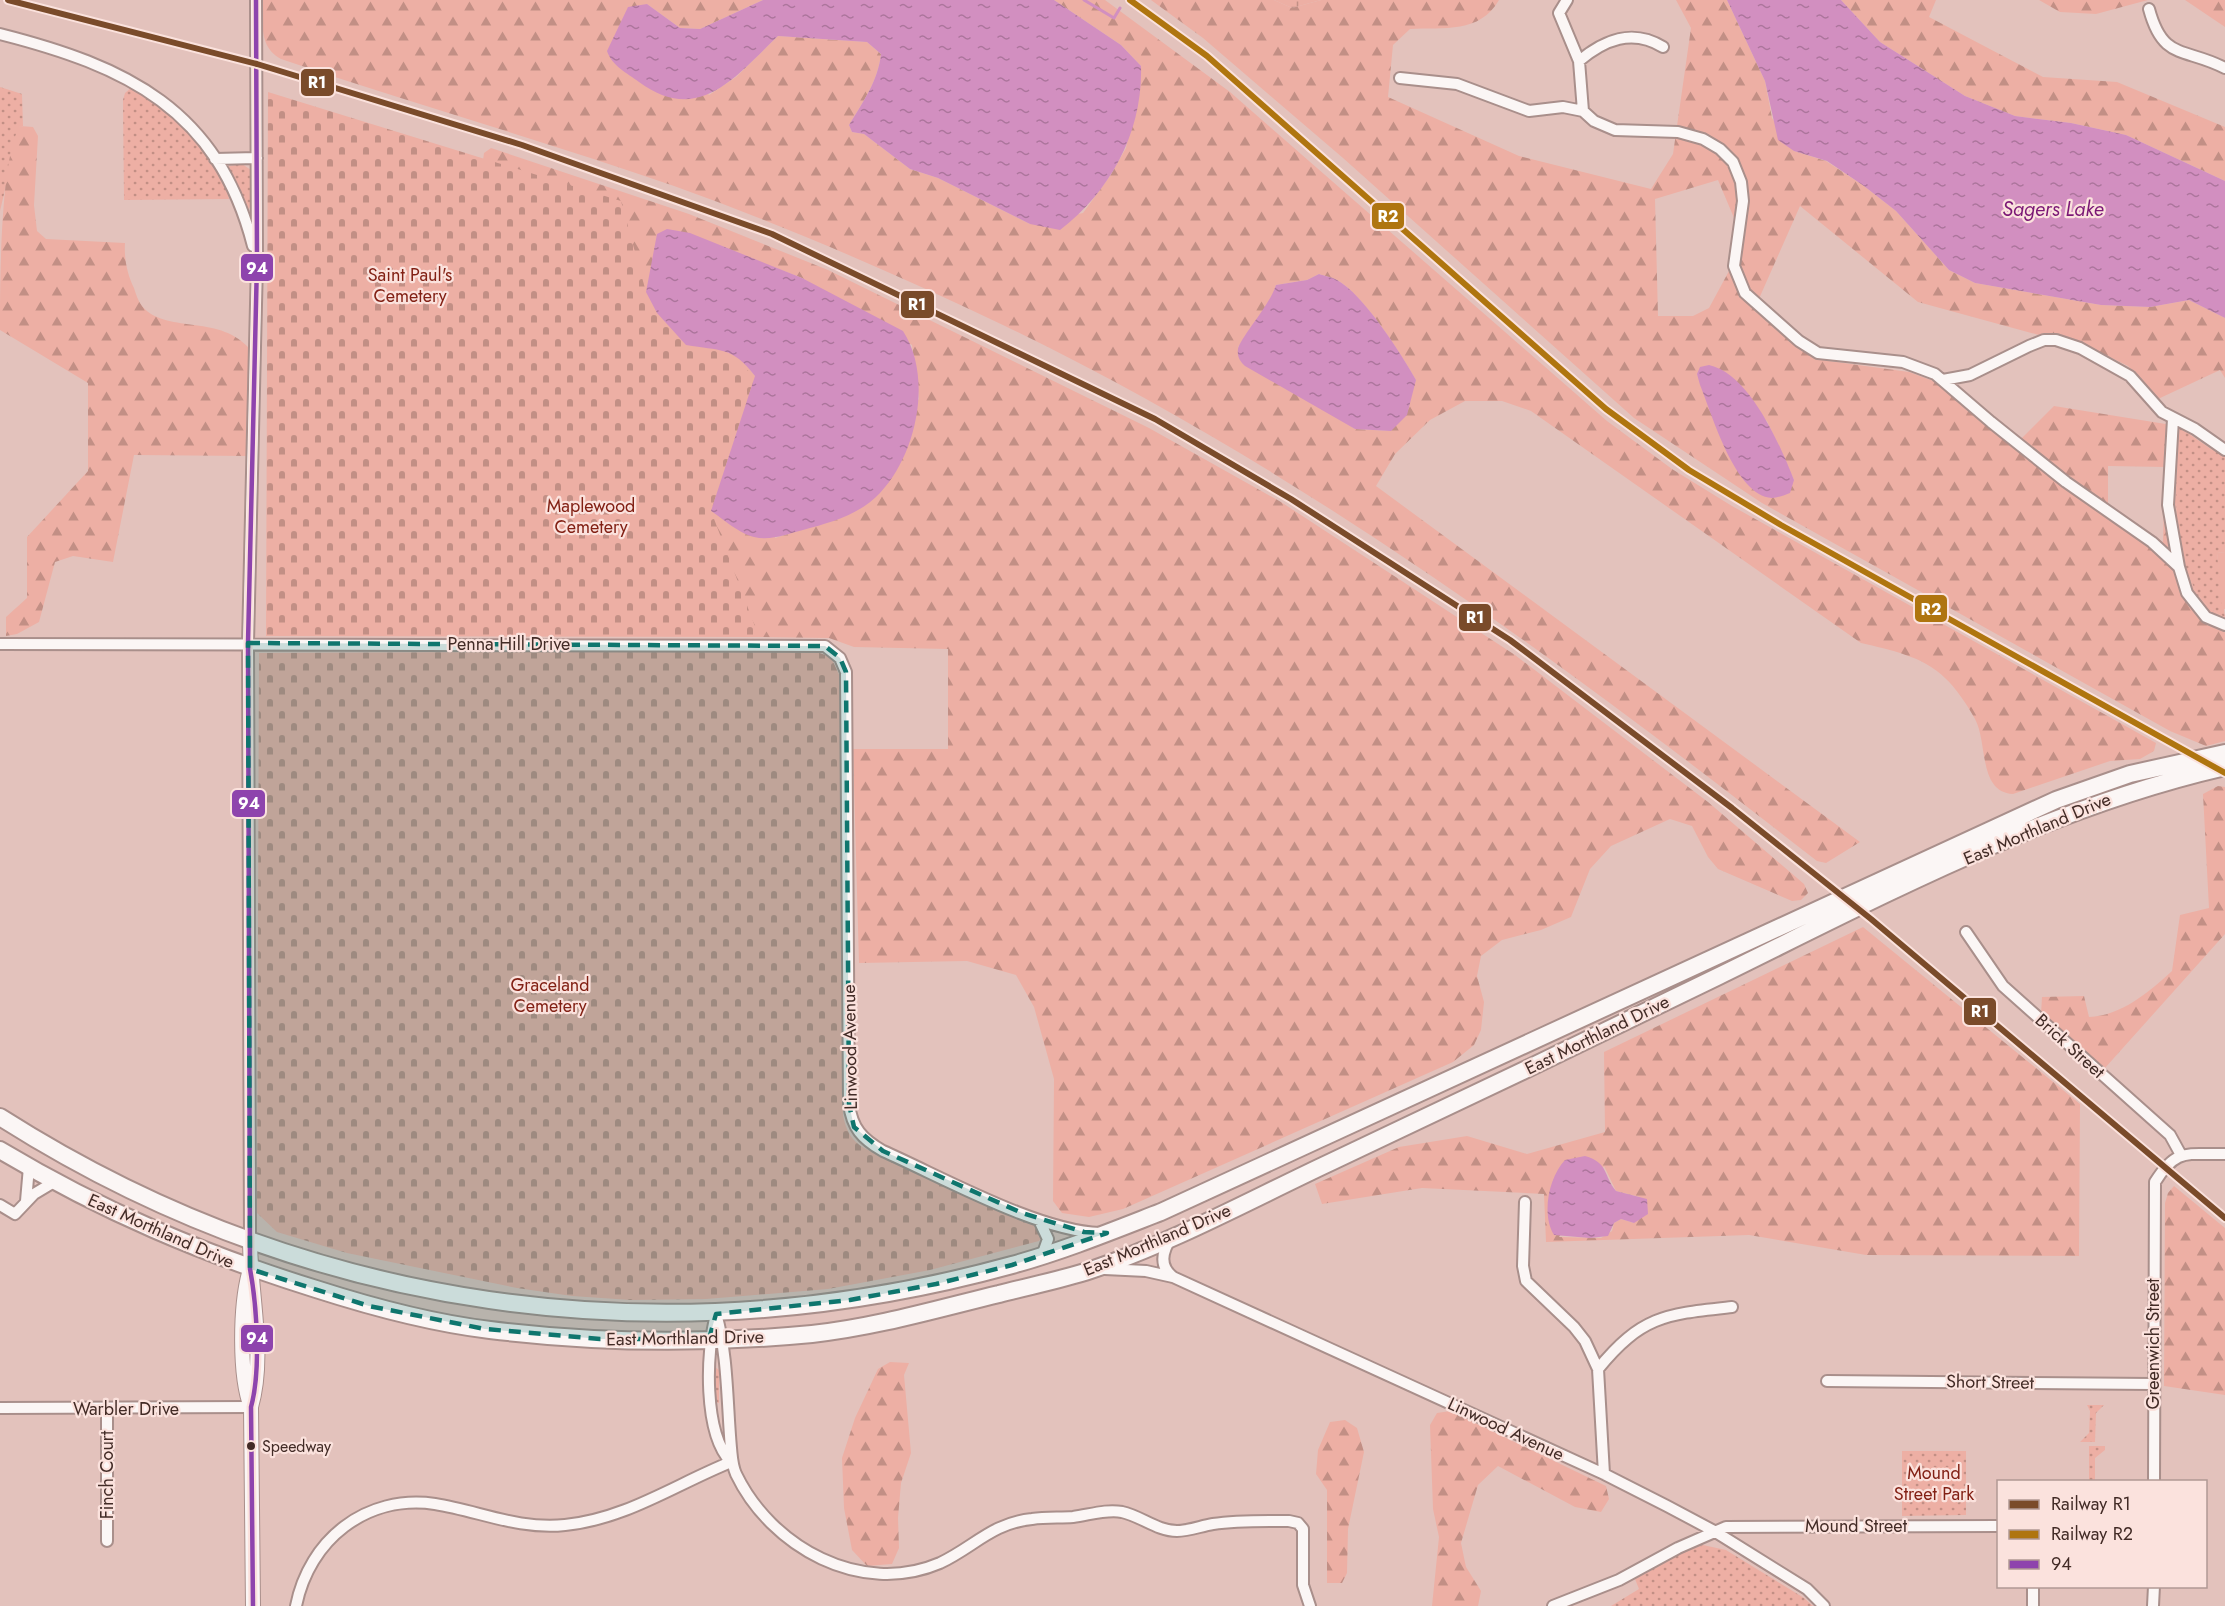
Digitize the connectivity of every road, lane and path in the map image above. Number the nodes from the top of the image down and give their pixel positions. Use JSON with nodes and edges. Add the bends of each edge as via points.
{"nodes":[{"id":1,"x":256,"y":0,"type":"edge"},
{"id":2,"x":1567,"y":0,"type":"edge"},
{"id":3,"x":2150,"y":9,"type":"dead end"},
{"id":4,"x":0,"y":34,"type":"edge"},
{"id":5,"x":1663,"y":47,"type":"dead end"},
{"id":6,"x":1579,"y":61,"type":"junction"},
{"id":7,"x":2225,"y":68,"type":"edge"},
{"id":8,"x":1400,"y":78,"type":"dead end"},
{"id":9,"x":1583,"y":111,"type":"junction"},
{"id":10,"x":257,"y":158,"type":"junction"},
{"id":11,"x":215,"y":159,"type":"junction"},
{"id":12,"x":257,"y":262,"type":"junction"},
{"id":13,"x":1943,"y":380,"type":"junction"},
{"id":14,"x":2173,"y":419,"type":"junction"},
{"id":15,"x":2225,"y":450,"type":"edge"},
{"id":16,"x":2179,"y":567,"type":"junction"},
{"id":17,"x":2225,"y":625,"type":"edge"},
{"id":18,"x":248,"y":643,"type":"junction"},
{"id":19,"x":0,"y":644,"type":"edge"},
{"id":20,"x":2225,"y":753,"type":"edge"},
{"id":21,"x":2225,"y":767,"type":"edge"},
{"id":22,"x":847,"y":830,"type":"joint"},
{"id":23,"x":1966,"y":932,"type":"dead end"},
{"id":24,"x":0,"y":1118,"type":"edge"},
{"id":25,"x":0,"y":1150,"type":"edge"},
{"id":26,"x":2225,"y":1154,"type":"edge"},
{"id":27,"x":2181,"y":1155,"type":"junction"},
{"id":28,"x":29,"y":1167,"type":"junction"},
{"id":29,"x":54,"y":1182,"type":"junction"},
{"id":30,"x":26,"y":1201,"type":"junction"},
{"id":31,"x":1525,"y":1202,"type":"dead end"},
{"id":32,"x":0,"y":1205,"type":"edge"},
{"id":33,"x":1040,"y":1220,"type":"junction"},
{"id":34,"x":1107,"y":1233,"type":"junction"},
{"id":35,"x":1172,"y":1237,"type":"junction"},
{"id":36,"x":250,"y":1240,"type":"junction"},
{"id":37,"x":1042,"y":1256,"type":"junction"},
{"id":38,"x":250,"y":1269,"type":"junction"},
{"id":39,"x":1090,"y":1270,"type":"junction"},
{"id":40,"x":1173,"y":1277,"type":"junction"},
{"id":41,"x":1732,"y":1307,"type":"dead end"},
{"id":42,"x":716,"y":1314,"type":"junction"},
{"id":43,"x":716,"y":1340,"type":"junction"},
{"id":44,"x":1598,"y":1369,"type":"junction"},
{"id":45,"x":1827,"y":1381,"type":"dead end"},
{"id":46,"x":2153,"y":1384,"type":"junction"},
{"id":47,"x":251,"y":1407,"type":"junction"},
{"id":48,"x":0,"y":1408,"type":"edge"},
{"id":49,"x":107,"y":1409,"type":"junction"},
{"id":50,"x":731,"y":1462,"type":"junction"},
{"id":51,"x":1604,"y":1474,"type":"junction"},
{"id":52,"x":2154,"y":1480,"type":"edge"},
{"id":53,"x":1997,"y":1526,"type":"edge"},
{"id":54,"x":1714,"y":1531,"type":"junction"},
{"id":55,"x":107,"y":1541,"type":"dead end"},
{"id":56,"x":2033,"y":1588,"type":"edge"},
{"id":57,"x":2154,"y":1588,"type":"edge"},
{"id":58,"x":253,"y":1606,"type":"edge"},
{"id":59,"x":296,"y":1606,"type":"edge"},
{"id":60,"x":1310,"y":1606,"type":"edge"},
{"id":61,"x":1553,"y":1606,"type":"edge"},
{"id":62,"x":1824,"y":1606,"type":"edge"},
{"id":63,"x":2033,"y":1606,"type":"edge"},
{"id":64,"x":2153,"y":1606,"type":"edge"}],
"edges":[{"from":1,"to":10,"type":"street"},
{"from":2,"to":6,"type":"street","via":[[1559,13]]},
{"from":3,"to":7,"type":"street","via":[[2155,31],[2167,46]]},
{"from":4,"to":11,"type":"street","via":[[98,63],[124,76],[181,117]]},
{"from":5,"to":6,"type":"street","via":[[1649,38],[1609,40]]},
{"from":6,"to":9,"type":"street"},
{"from":8,"to":9,"type":"street","via":[[1457,84],[1529,111],[1563,107]]},
{"from":9,"to":13,"type":"street","via":[[1615,130],[1678,132],[1703,139],[1727,155],[1741,182],[1743,201],[1734,266],[1737,279],[1745,293],[1799,341],[1818,353],[1904,362]]},
{"from":10,"to":11,"type":"street"},
{"from":10,"to":12,"type":"street"},
{"from":11,"to":12,"type":"street","via":[[245,219]]},
{"from":12,"to":18,"type":"street"},
{"from":13,"to":14,"type":"street","via":[[1970,375],[2029,346],[2056,340],[2080,348],[2130,375],[2155,405]]},
{"from":13,"to":16,"type":"street","via":[[2047,467],[2152,542]]},
{"from":14,"to":15,"type":"street"},
{"from":14,"to":16,"type":"street","via":[[2168,506]]},
{"from":16,"to":17,"type":"street","via":[[2187,593],[2206,617]]},
{"from":18,"to":19,"type":"street","name":"Penna Hill Drive"},
{"from":18,"to":22,"type":"street","name":"Penna Hill Drive","via":[[825,646],[840,658],[846,672]]},
{"from":18,"to":36,"type":"street"},
{"from":20,"to":34,"type":"highway","name":"East Morthland Drive","via":[[2130,774],[2056,800],[1246,1174]]},
{"from":21,"to":35,"type":"highway","name":"East Morthland Drive","via":[[2136,789],[2048,821],[1830,921]]},
{"from":22,"to":33,"type":"street","name":"Linwood Avenue","via":[[849,1104],[854,1127],[883,1151]]},
{"from":23,"to":27,"type":"street","name":"Brick Street","via":[[2003,986],[2170,1135]]},
{"from":24,"to":36,"type":"highway","name":"East Morthland Drive","via":[[109,1180]]},
{"from":25,"to":28,"type":"highway","name":"East Morthland Drive"},
{"from":26,"to":27,"type":"street"},
{"from":27,"to":46,"type":"street","name":"Greenwich Street","via":[[2173,1158],[2155,1182]]},
{"from":28,"to":29,"type":"highway","name":"East Morthland Drive"},
{"from":28,"to":30,"type":"street"},
{"from":29,"to":30,"type":"street"},
{"from":29,"to":38,"type":"highway","name":"East Morthland Drive","via":[[164,1236]]},
{"from":30,"to":32,"type":"street","via":[[15,1214]]},
{"from":31,"to":44,"type":"street","via":[[1526,1281],[1574,1327]]},
{"from":33,"to":34,"type":"street","name":"Linwood Avenue","via":[[1084,1232]]},
{"from":33,"to":37,"type":"street","via":[[1048,1239]]},
{"from":34,"to":37,"type":"highway","name":"East Morthland Drive"},
{"from":35,"to":39,"type":"highway","name":"East Morthland Drive"},
{"from":35,"to":40,"type":"street","via":[[1164,1248],[1163,1263]]},
{"from":36,"to":38,"type":"main road"},
{"from":36,"to":42,"type":"highway","name":"East Morthland Drive","via":[[411,1287],[501,1303],[586,1311]]},
{"from":37,"to":42,"type":"highway","name":"East Morthland Drive","via":[[936,1284],[850,1300]]},
{"from":38,"to":43,"type":"highway","name":"East Morthland Drive","via":[[369,1306],[485,1329],[600,1340]]},
{"from":38,"to":47,"type":"main road","via":[[255,1296],[256,1390]]},
{"from":39,"to":40,"type":"street","name":"Linwood Avenue","via":[[1130,1269]]},
{"from":39,"to":43,"type":"highway","name":"East Morthland Drive","via":[[896,1320],[816,1333]]},
{"from":40,"to":51,"type":"street","name":"Linwood Avenue"},
{"from":41,"to":44,"type":"street","via":[[1677,1313],[1649,1322],[1629,1335]]},
{"from":42,"to":43,"type":"street"},
{"from":43,"to":50,"type":"street","via":[[713,1419],[722,1453]]},
{"from":44,"to":51,"type":"street"},
{"from":45,"to":46,"type":"street","name":"Short Street"},
{"from":46,"to":52,"type":"street","name":"Greenwich Street"},
{"from":47,"to":49,"type":"street","name":"Warbler Drive"},
{"from":47,"to":58,"type":"main road"},
{"from":48,"to":49,"type":"street","name":"Warbler Drive"},
{"from":49,"to":55,"type":"street","name":"Finch Court"},
{"from":50,"to":59,"type":"street","via":[[632,1508],[564,1525],[512,1523],[436,1504],[383,1507],[332,1534],[307,1570]]},
{"from":50,"to":60,"type":"street","via":[[753,1503],[778,1530],[811,1554],[863,1573],[918,1570],[954,1555],[999,1527],[1033,1518],[1118,1511],[1177,1531],[1228,1522],[1298,1523],[1303,1529],[1303,1585]]},
{"from":51,"to":54,"type":"street","name":"Linwood Avenue"},
{"from":53,"to":54,"type":"street","name":"Mound Street","via":[[1742,1526]]},
{"from":54,"to":61,"type":"street","name":"Mound Street","via":[[1619,1580]]},
{"from":54,"to":62,"type":"street","name":"Linwood Avenue","via":[[1807,1590]]},
{"from":56,"to":63,"type":"street"},
{"from":57,"to":64,"type":"street"}]}
